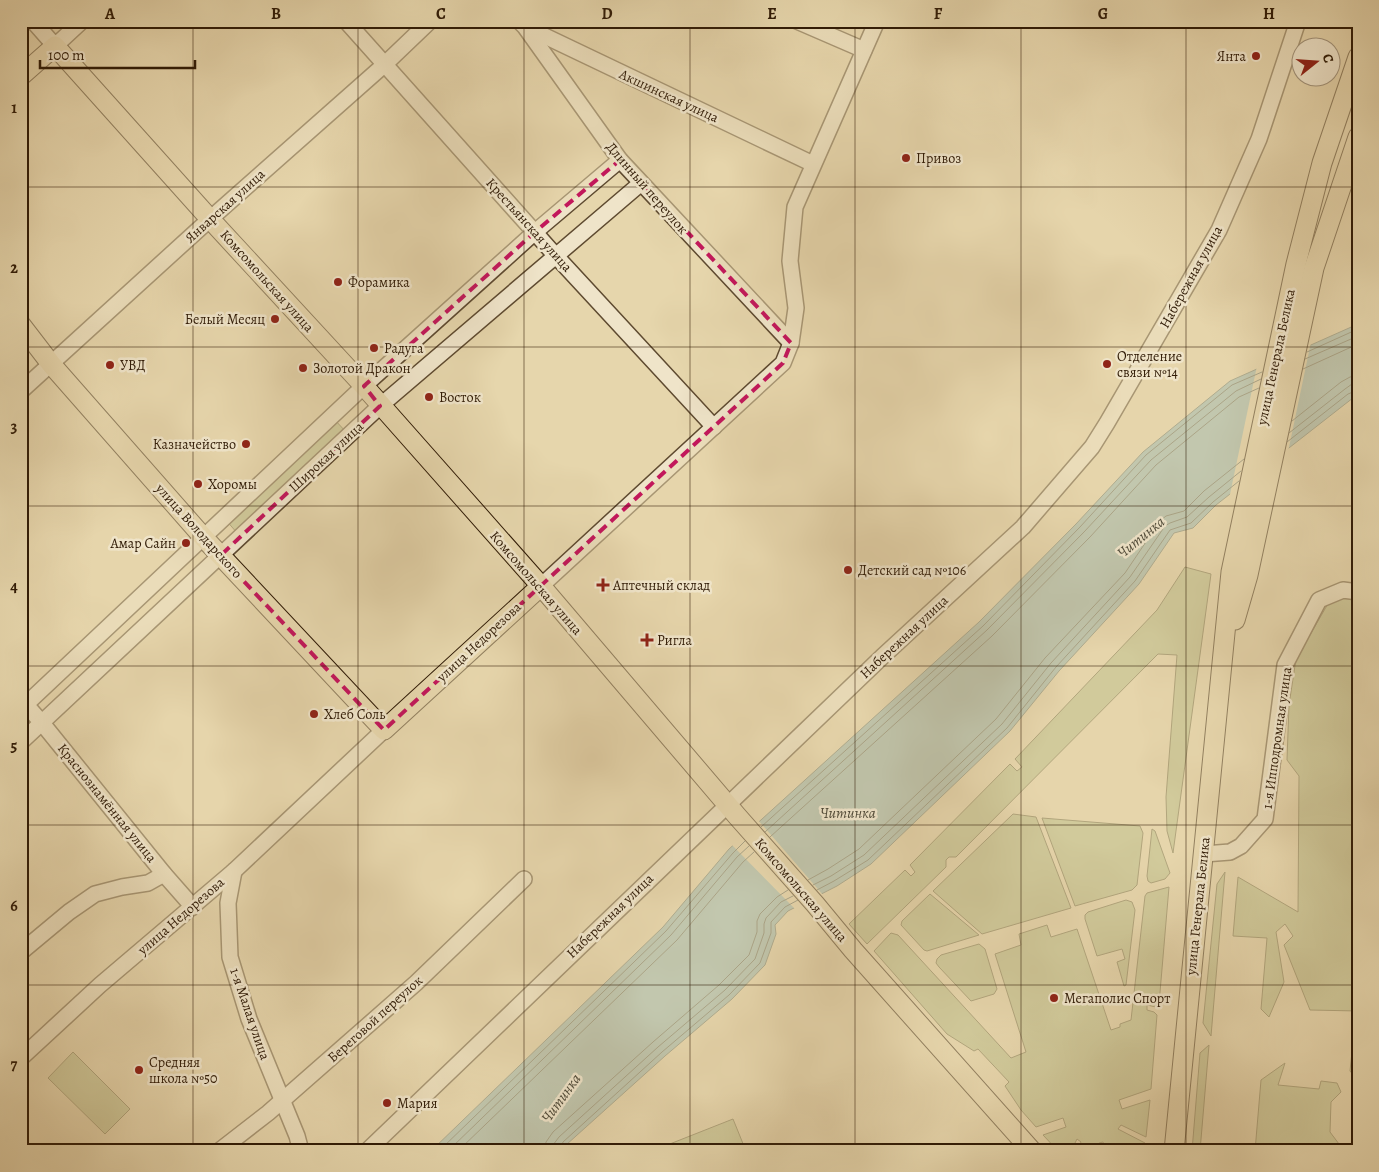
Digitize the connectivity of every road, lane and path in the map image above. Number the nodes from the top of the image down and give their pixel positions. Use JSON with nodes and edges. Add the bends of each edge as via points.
{"nodes":[{"id":1,"x":33,"y":21,"type":"edge"},
{"id":2,"x":82,"y":21,"type":"edge"},
{"id":3,"x":346,"y":21,"type":"edge"},
{"id":4,"x":430,"y":21,"type":"edge"},
{"id":5,"x":797,"y":21,"type":"edge"},
{"id":6,"x":877,"y":21,"type":"edge"},
{"id":7,"x":1298,"y":21,"type":"edge"},
{"id":8,"x":522,"y":24,"type":"edge"},
{"id":9,"x":55,"y":46,"type":"junction"},
{"id":10,"x":864,"y":50,"type":"junction"},
{"id":11,"x":1358,"y":57,"type":"edge"},
{"id":12,"x":384,"y":65,"type":"junction"},
{"id":13,"x":21,"y":76,"type":"edge"},
{"id":14,"x":1358,"y":137,"type":"edge"},
{"id":15,"x":620,"y":160,"type":"junction"},
{"id":16,"x":813,"y":164,"type":"junction"},
{"id":17,"x":640,"y":184,"type":"junction"},
{"id":18,"x":210,"y":218,"type":"junction"},
{"id":19,"x":535,"y":232,"type":"junction"},
{"id":20,"x":555,"y":256,"type":"junction"},
{"id":21,"x":21,"y":325,"type":"edge"},
{"id":22,"x":791,"y":343,"type":"junction"},
{"id":23,"x":51,"y":364,"type":"junction"},
{"id":24,"x":364,"y":386,"type":"junction"},
{"id":25,"x":21,"y":392,"type":"edge"},
{"id":26,"x":380,"y":406,"type":"junction"},
{"id":27,"x":714,"y":427,"type":"junction"},
{"id":28,"x":204,"y":538,"type":"junction"},
{"id":29,"x":220,"y":556,"type":"junction"},
{"id":30,"x":1240,"y":573,"type":"junction"},
{"id":31,"x":541,"y":586,"type":"junction"},
{"id":32,"x":1358,"y":592,"type":"edge"},
{"id":33,"x":23,"y":704,"type":"edge"},
{"id":34,"x":42,"y":723,"type":"junction"},
{"id":35,"x":384,"y":730,"type":"junction"},
{"id":36,"x":21,"y":742,"type":"edge"},
{"id":37,"x":732,"y":810,"type":"junction"},
{"id":38,"x":1204,"y":854,"type":"junction"},
{"id":39,"x":234,"y":871,"type":"junction"},
{"id":40,"x":164,"y":874,"type":"junction"},
{"id":41,"x":524,"y":879,"type":"dead end"},
{"id":42,"x":193,"y":907,"type":"junction"},
{"id":43,"x":21,"y":952,"type":"edge"},
{"id":44,"x":24,"y":1048,"type":"edge"},
{"id":45,"x":282,"y":1100,"type":"junction"},
{"id":46,"x":297,"y":1136,"type":"junction"},
{"id":47,"x":219,"y":1151,"type":"edge"},
{"id":48,"x":301,"y":1151,"type":"edge"},
{"id":49,"x":309,"y":1151,"type":"edge"},
{"id":50,"x":367,"y":1151,"type":"edge"},
{"id":51,"x":1032,"y":1151,"type":"edge"},
{"id":52,"x":1174,"y":1151,"type":"edge"}],
"edges":[{"from":1,"to":9,"type":"street","name":"Комсомольская улица"},
{"from":2,"to":9,"type":"street"},
{"from":3,"to":12,"type":"street","name":"Крестьянская улица"},
{"from":4,"to":12,"type":"street","name":"Январская улица"},
{"from":5,"to":10,"type":"street"},
{"from":6,"to":10,"type":"street","name":"улица Недорезова"},
{"from":7,"to":37,"type":"street","name":"Набережная улица","via":[[1259,139],[1219,230],[1092,447],[1024,527],[883,656]]},
{"from":8,"to":15,"type":"street","name":"Длинный переулок"},
{"from":8,"to":16,"type":"street","name":"Акшинская улица"},
{"from":9,"to":13,"type":"main road"},
{"from":9,"to":18,"type":"main road","name":"Комсомольская улица"},
{"from":10,"to":16,"type":"street","name":"улица Недорезова"},
{"from":11,"to":30,"type":"main road","name":"улица Генерала Белика","via":[[1322,163],[1296,264]]},
{"from":12,"to":18,"type":"street","name":"Январская улица"},
{"from":12,"to":19,"type":"street","name":"Крестьянская улица"},
{"from":14,"to":30,"type":"main road","name":"улица Генерала Белика","via":[[1314,268]]},
{"from":15,"to":17,"type":"street","name":"Длинный переулок"},
{"from":15,"to":19,"type":"street","name":"Широкая улица"},
{"from":16,"to":22,"type":"street","name":"улица Недорезова","via":[[795,207],[790,261],[796,308]]},
{"from":17,"to":20,"type":"street","name":"Широкая улица"},
{"from":17,"to":22,"type":"street","name":"Длинный переулок"},
{"from":18,"to":23,"type":"street","name":"Январская улица"},
{"from":18,"to":24,"type":"main road","name":"Комсомольская улица"},
{"from":19,"to":20,"type":"street","name":"Крестьянская улица"},
{"from":19,"to":24,"type":"street","name":"Широкая улица"},
{"from":20,"to":26,"type":"street","name":"Широкая улица"},
{"from":20,"to":27,"type":"street","name":"Крестьянская улица"},
{"from":21,"to":23,"type":"main road","name":"улица Володарского"},
{"from":22,"to":27,"type":"street","name":"улица Недорезова","via":[[783,363]]},
{"from":23,"to":25,"type":"street","name":"Январская улица"},
{"from":23,"to":28,"type":"main road","name":"улица Володарского"},
{"from":24,"to":26,"type":"main road","name":"Комсомольская улица"},
{"from":24,"to":28,"type":"street","name":"Широкая улица"},
{"from":26,"to":29,"type":"street","name":"Широкая улица"},
{"from":26,"to":31,"type":"main road","name":"Комсомольская улица"},
{"from":27,"to":31,"type":"street","name":"улица Недорезова"},
{"from":28,"to":29,"type":"main road","name":"улица Володарского"},
{"from":28,"to":33,"type":"street","name":"Широкая улица"},
{"from":29,"to":34,"type":"street","name":"Широкая улица"},
{"from":29,"to":35,"type":"main road","name":"улица Володарского"},
{"from":30,"to":38,"type":"main road","name":"улица Генерала Белика","via":[[1223,662]]},
{"from":31,"to":35,"type":"main road","name":"улица Недорезова"},
{"from":31,"to":37,"type":"main road","name":"Комсомольская улица"},
{"from":32,"to":38,"type":"street","name":"1-я Ипподромная улица","via":[[1343,590],[1319,600],[1285,665],[1265,819],[1241,846],[1230,852]]},
{"from":33,"to":34,"type":"street","name":"Краснознамённая улица"},
{"from":34,"to":36,"type":"street","name":"Широкая улица"},
{"from":34,"to":40,"type":"street","name":"Краснознамённая улица"},
{"from":35,"to":39,"type":"street","name":"улица Недорезова"},
{"from":37,"to":50,"type":"street","name":"Набережная улица"},
{"from":37,"to":51,"type":"main road","name":"Комсомольская улица"},
{"from":38,"to":52,"type":"main road","name":"улица Генерала Белика"},
{"from":39,"to":42,"type":"street","name":"улица Недорезова"},
{"from":39,"to":45,"type":"street","name":"1-я Малая улица","via":[[228,903],[230,957],[249,1019]]},
{"from":40,"to":42,"type":"street","name":"Краснознамённая улица"},
{"from":40,"to":43,"type":"street","via":[[148,883],[95,894]]},
{"from":41,"to":45,"type":"street","name":"Береговой переулок","via":[[421,979]]},
{"from":42,"to":44,"type":"street","name":"улица Недорезова"},
{"from":45,"to":46,"type":"street","name":"1-я Малая улица"},
{"from":45,"to":47,"type":"street","name":"Береговой переулок","via":[[249,1130]]},
{"from":46,"to":48,"type":"street","name":"1-я Малая улица"},
{"from":46,"to":49,"type":"street"}]}
